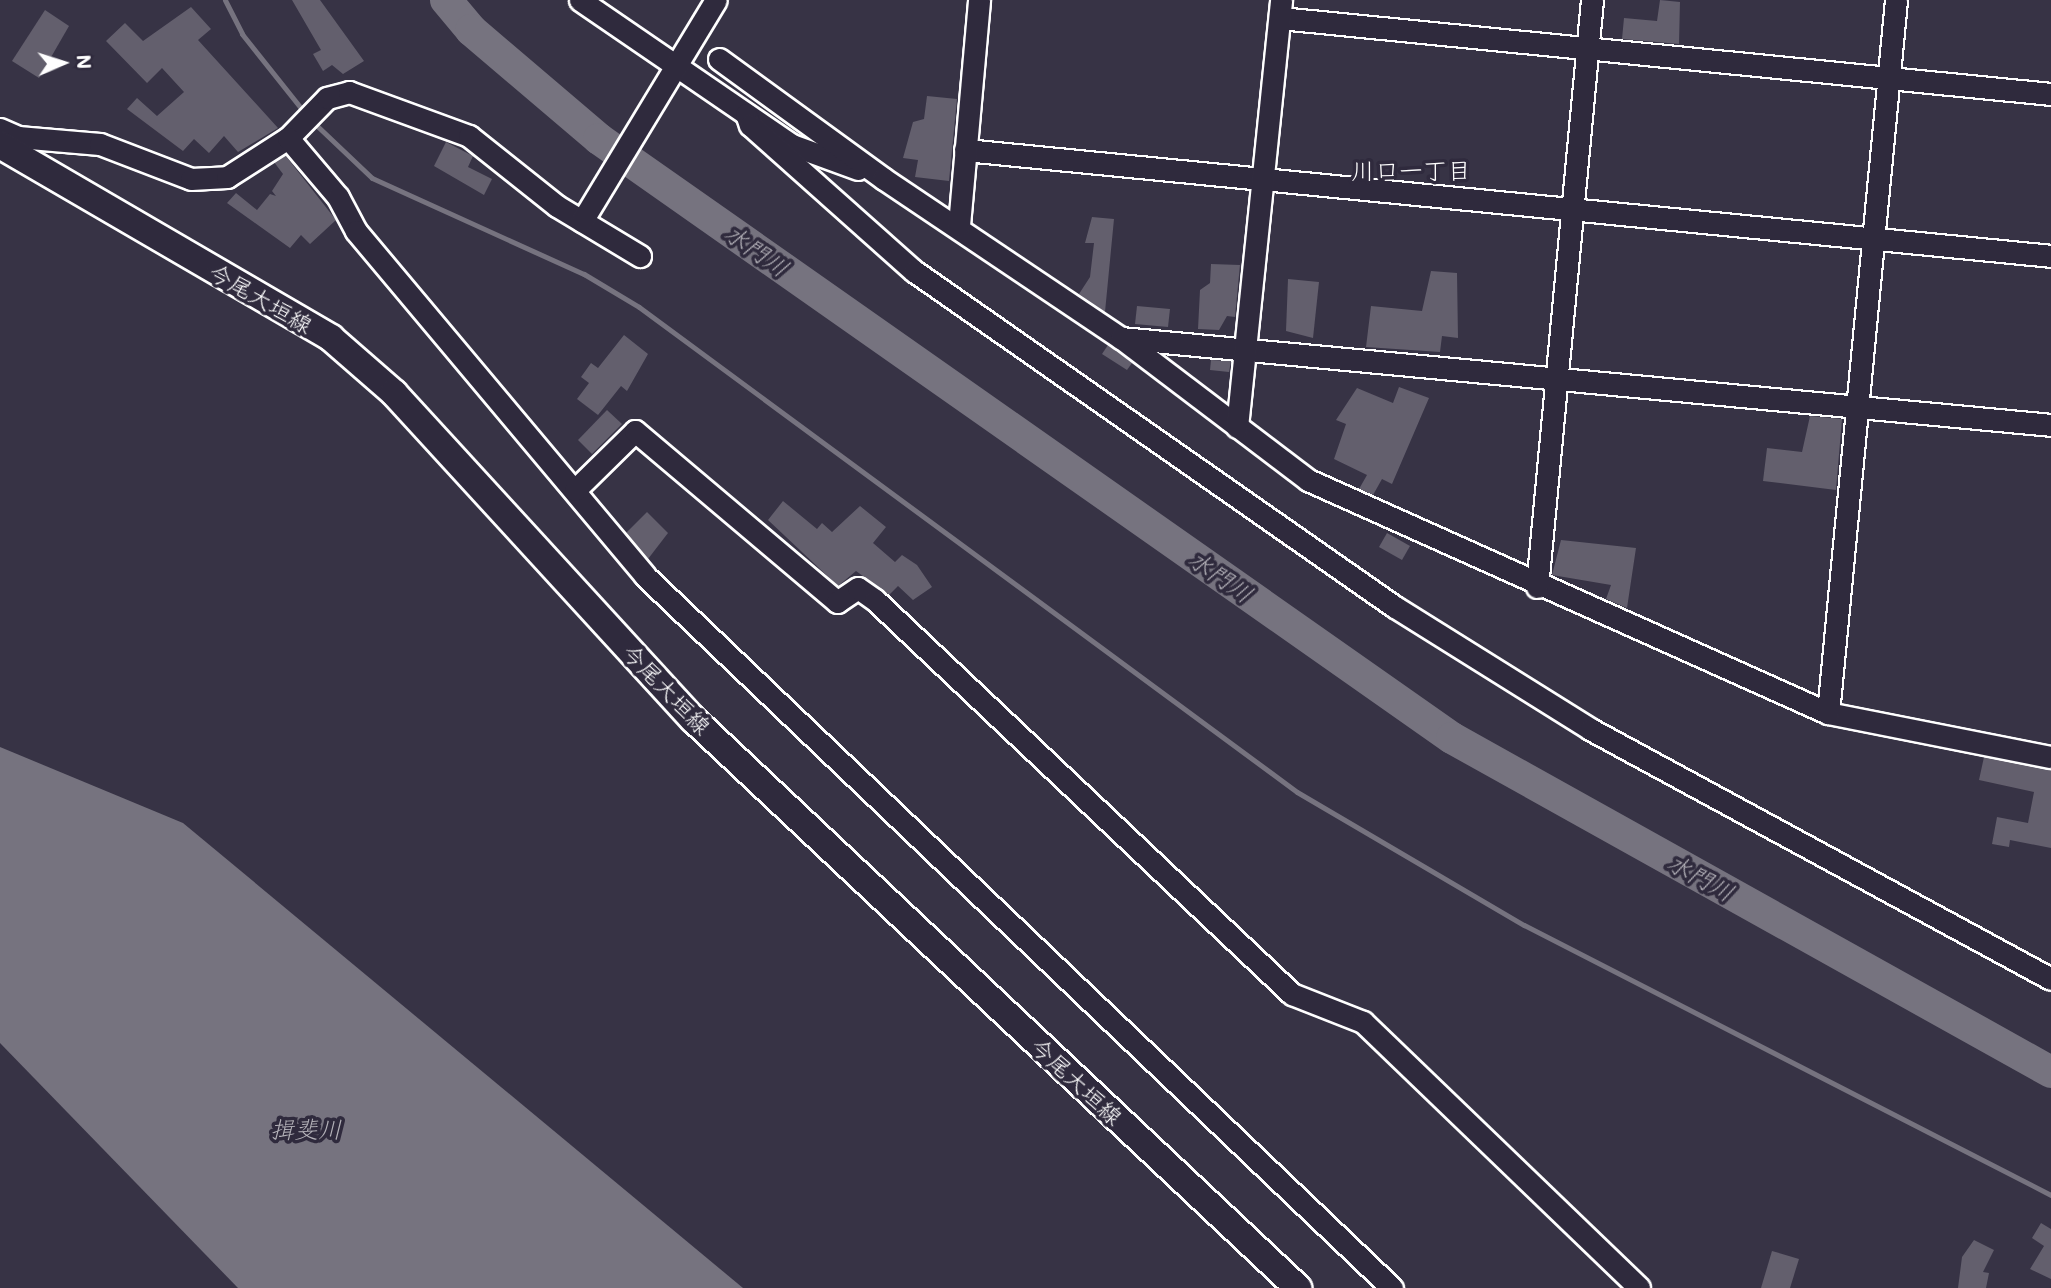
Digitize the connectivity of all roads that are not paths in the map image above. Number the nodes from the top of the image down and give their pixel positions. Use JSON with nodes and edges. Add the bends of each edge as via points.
{"nodes":[{"id":1,"x":580,"y":0,"type":"edge"},
{"id":2,"x":716,"y":0,"type":"edge"},
{"id":3,"x":979,"y":0,"type":"edge"},
{"id":4,"x":1592,"y":0,"type":"edge"},
{"id":5,"x":1896,"y":0,"type":"edge"},
{"id":6,"x":1280,"y":9,"type":"edge"},
{"id":7,"x":1587,"y":49,"type":"junction"},
{"id":8,"x":719,"y":59,"type":"dead end"},
{"id":9,"x":673,"y":77,"type":"junction"},
{"id":10,"x":1887,"y":79,"type":"junction"},
{"id":11,"x":2051,"y":94,"type":"edge"},
{"id":12,"x":746,"y":114,"type":"junction"},
{"id":13,"x":0,"y":129,"type":"edge"},
{"id":14,"x":291,"y":134,"type":"junction"},
{"id":15,"x":0,"y":145,"type":"edge"},
{"id":16,"x":965,"y":150,"type":"junction"},
{"id":17,"x":1265,"y":177,"type":"junction"},
{"id":18,"x":884,"y":180,"type":"junction"},
{"id":19,"x":1573,"y":208,"type":"junction"},
{"id":20,"x":582,"y":221,"type":"junction"},
{"id":21,"x":959,"y":225,"type":"junction"},
{"id":22,"x":1872,"y":239,"type":"junction"},
{"id":23,"x":640,"y":256,"type":"dead end"},
{"id":24,"x":2051,"y":256,"type":"edge"},
{"id":25,"x":1121,"y":338,"type":"junction"},
{"id":26,"x":1246,"y":346,"type":"junction"},
{"id":27,"x":1557,"y":379,"type":"junction"},
{"id":28,"x":1856,"y":406,"type":"junction"},
{"id":29,"x":2051,"y":425,"type":"edge"},
{"id":30,"x":1237,"y":427,"type":"junction"},
{"id":31,"x":575,"y":490,"type":"junction"},
{"id":32,"x":1537,"y":587,"type":"junction"},
{"id":33,"x":1828,"y":713,"type":"junction"},
{"id":34,"x":2051,"y":757,"type":"edge"},
{"id":35,"x":2051,"y":979,"type":"edge"},
{"id":36,"x":1298,"y":1288,"type":"edge"},
{"id":37,"x":1392,"y":1288,"type":"edge"},
{"id":38,"x":1639,"y":1288,"type":"edge"}],
"edges":[{"from":1,"to":9,"type":"street"},
{"from":2,"to":9,"type":"street"},
{"from":3,"to":16,"type":"street"},
{"from":4,"to":7,"type":"street"},
{"from":5,"to":10,"type":"street"},
{"from":6,"to":7,"type":"street"},
{"from":6,"to":17,"type":"street"},
{"from":7,"to":10,"type":"street"},
{"from":7,"to":19,"type":"street"},
{"from":8,"to":18,"type":"street"},
{"from":9,"to":12,"type":"street"},
{"from":9,"to":20,"type":"street"},
{"from":10,"to":11,"type":"street"},
{"from":10,"to":22,"type":"street"},
{"from":12,"to":18,"type":"street","via":[[792,145]]},
{"from":12,"to":35,"type":"street","via":[[750,125],[915,271],[1395,607],[1590,729]]},
{"from":13,"to":14,"type":"street","via":[[18,137],[100,144],[191,179],[227,177]]},
{"from":14,"to":20,"type":"street","via":[[327,98],[349,92],[469,136]]},
{"from":14,"to":31,"type":"street","via":[[338,197],[356,231]]},
{"from":15,"to":36,"type":"main road","name":"今尾大垣線","via":[[331,338],[394,393],[693,719]]},
{"from":16,"to":17,"type":"street"},
{"from":16,"to":21,"type":"street"},
{"from":17,"to":19,"type":"street"},
{"from":17,"to":26,"type":"street"},
{"from":18,"to":21,"type":"street"},
{"from":19,"to":22,"type":"street"},
{"from":19,"to":27,"type":"street"},
{"from":20,"to":23,"type":"street"},
{"from":21,"to":25,"type":"street"},
{"from":22,"to":24,"type":"street"},
{"from":22,"to":28,"type":"street"},
{"from":25,"to":26,"type":"street"},
{"from":25,"to":30,"type":"street"},
{"from":26,"to":27,"type":"street"},
{"from":26,"to":30,"type":"street"},
{"from":27,"to":28,"type":"street"},
{"from":27,"to":32,"type":"street"},
{"from":28,"to":29,"type":"street"},
{"from":28,"to":33,"type":"street"},
{"from":30,"to":32,"type":"street","via":[[1308,480]]},
{"from":31,"to":37,"type":"street","via":[[712,646]]},
{"from":31,"to":38,"type":"street","via":[[635,431],[837,602],[858,587],[876,600],[1292,993],[1363,1022]]},
{"from":32,"to":33,"type":"street"},
{"from":33,"to":34,"type":"street"}]}
